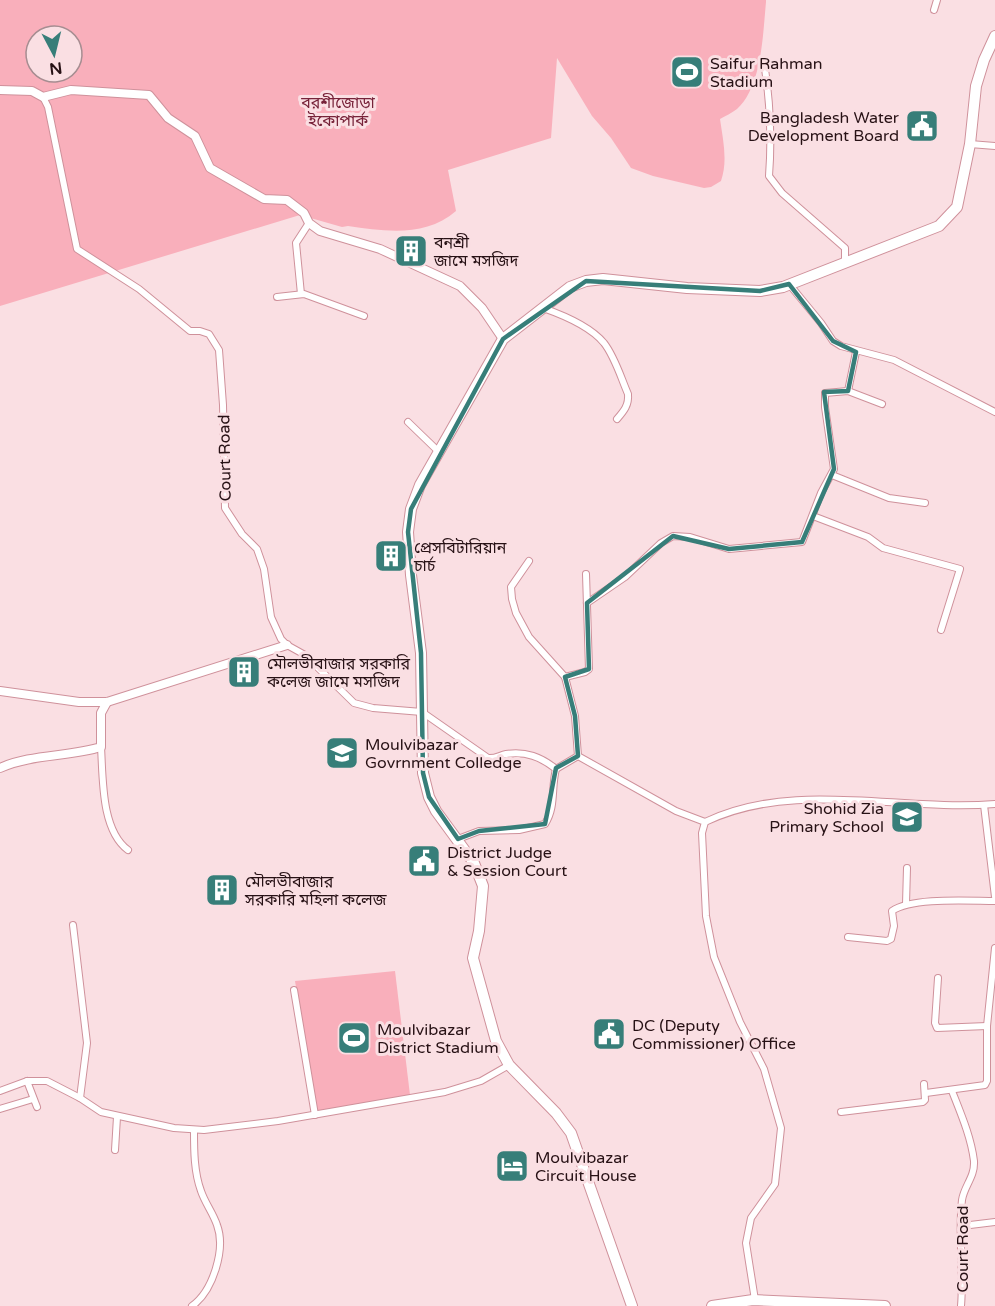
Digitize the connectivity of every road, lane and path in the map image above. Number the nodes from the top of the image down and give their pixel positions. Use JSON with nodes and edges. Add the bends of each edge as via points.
{"nodes":[{"id":1,"x":937,"y":0,"type":"edge"},
{"id":2,"x":934,"y":10,"type":"dead end"},
{"id":3,"x":995,"y":36,"type":"edge"},
{"id":4,"x":764,"y":62,"type":"dead end"},
{"id":5,"x":0,"y":90,"type":"edge"},
{"id":6,"x":43,"y":97,"type":"junction"},
{"id":7,"x":970,"y":144,"type":"junction"},
{"id":8,"x":995,"y":146,"type":"edge"},
{"id":9,"x":309,"y":223,"type":"junction"},
{"id":10,"x":845,"y":262,"type":"junction"},
{"id":11,"x":789,"y":284,"type":"junction"},
{"id":12,"x":301,"y":294,"type":"junction"},
{"id":13,"x":277,"y":297,"type":"dead end"},
{"id":14,"x":542,"y":308,"type":"junction"},
{"id":15,"x":364,"y":316,"type":"dead end"},
{"id":16,"x":503,"y":339,"type":"junction"},
{"id":17,"x":856,"y":352,"type":"junction"},
{"id":18,"x":848,"y":391,"type":"junction"},
{"id":19,"x":882,"y":404,"type":"dead end"},
{"id":20,"x":995,"y":412,"type":"edge"},
{"id":21,"x":617,"y":419,"type":"dead end"},
{"id":22,"x":408,"y":422,"type":"dead end"},
{"id":23,"x":439,"y":452,"type":"junction"},
{"id":24,"x":832,"y":475,"type":"junction"},
{"id":25,"x":925,"y":503,"type":"dead end"},
{"id":26,"x":813,"y":516,"type":"junction"},
{"id":27,"x":529,"y":561,"type":"dead end"},
{"id":28,"x":586,"y":574,"type":"dead end"},
{"id":29,"x":588,"y":603,"type":"junction"},
{"id":30,"x":941,"y":630,"type":"dead end"},
{"id":31,"x":287,"y":645,"type":"junction"},
{"id":32,"x":565,"y":677,"type":"junction"},
{"id":33,"x":0,"y":691,"type":"edge"},
{"id":34,"x":107,"y":702,"type":"junction"},
{"id":35,"x":422,"y":712,"type":"junction"},
{"id":36,"x":101,"y":747,"type":"junction"},
{"id":37,"x":578,"y":756,"type":"junction"},
{"id":38,"x":0,"y":768,"type":"edge"},
{"id":39,"x":556,"y":769,"type":"junction"},
{"id":40,"x":995,"y":804,"type":"edge"},
{"id":41,"x":984,"y":805,"type":"junction"},
{"id":42,"x":705,"y":822,"type":"junction"},
{"id":43,"x":458,"y":839,"type":"junction"},
{"id":44,"x":128,"y":850,"type":"dead end"},
{"id":45,"x":907,"y":868,"type":"dead end"},
{"id":46,"x":995,"y":899,"type":"edge"},
{"id":47,"x":906,"y":904,"type":"junction"},
{"id":48,"x":73,"y":925,"type":"dead end"},
{"id":49,"x":848,"y":937,"type":"dead end"},
{"id":50,"x":995,"y":948,"type":"edge"},
{"id":51,"x":938,"y":978,"type":"dead end"},
{"id":52,"x":294,"y":990,"type":"dead end"},
{"id":53,"x":987,"y":1028,"type":"junction"},
{"id":54,"x":995,"y":1030,"type":"edge"},
{"id":55,"x":509,"y":1065,"type":"junction"},
{"id":56,"x":27,"y":1081,"type":"junction"},
{"id":57,"x":924,"y":1084,"type":"dead end"},
{"id":58,"x":0,"y":1091,"type":"edge"},
{"id":59,"x":952,"y":1091,"type":"junction"},
{"id":60,"x":926,"y":1093,"type":"junction"},
{"id":61,"x":33,"y":1098,"type":"junction"},
{"id":62,"x":80,"y":1098,"type":"junction"},
{"id":63,"x":37,"y":1107,"type":"dead end"},
{"id":64,"x":0,"y":1109,"type":"edge"},
{"id":65,"x":842,"y":1112,"type":"dead end"},
{"id":66,"x":315,"y":1115,"type":"junction"},
{"id":67,"x":117,"y":1117,"type":"junction"},
{"id":68,"x":194,"y":1131,"type":"junction"},
{"id":69,"x":115,"y":1149,"type":"dead end"},
{"id":70,"x":995,"y":1222,"type":"edge"},
{"id":71,"x":962,"y":1226,"type":"junction"},
{"id":72,"x":755,"y":1300,"type":"junction"},
{"id":73,"x":851,"y":1305,"type":"edge"},
{"id":74,"x":192,"y":1306,"type":"edge"},
{"id":75,"x":633,"y":1306,"type":"edge"},
{"id":76,"x":712,"y":1306,"type":"edge"},
{"id":77,"x":885,"y":1306,"type":"edge"},
{"id":78,"x":962,"y":1306,"type":"edge"}],
"edges":[{"from":1,"to":2,"type":"street"},
{"from":3,"to":7,"type":"highway","via":[[976,86]]},
{"from":4,"to":10,"type":"street","via":[[770,118],[770,176],[782,193],[845,248]]},
{"from":5,"to":6,"type":"street","via":[[32,91]]},
{"from":6,"to":9,"type":"street","via":[[71,90],[149,95],[168,118],[195,136],[210,168],[264,199],[287,200],[304,213]]},
{"from":6,"to":31,"type":"street","name":"Court Road","via":[[77,249],[140,289],[190,332],[208,334],[219,350],[225,508],[257,549],[264,569],[270,617]]},
{"from":7,"to":8,"type":"street"},
{"from":7,"to":10,"type":"highway","via":[[957,207],[939,226]]},
{"from":9,"to":12,"type":"street","via":[[296,243]]},
{"from":9,"to":16,"type":"street","via":[[320,231],[380,249],[460,286],[482,308]]},
{"from":10,"to":11,"type":"highway"},
{"from":11,"to":14,"type":"highway","via":[[760,291],[586,280]]},
{"from":11,"to":17,"type":"street","via":[[833,341]]},
{"from":12,"to":13,"type":"street"},
{"from":12,"to":15,"type":"street"},
{"from":14,"to":16,"type":"highway"},
{"from":14,"to":21,"type":"street","via":[[571,320],[606,345],[629,400]]},
{"from":16,"to":23,"type":"highway"},
{"from":17,"to":18,"type":"street"},
{"from":17,"to":20,"type":"street","via":[[894,360]]},
{"from":18,"to":19,"type":"street"},
{"from":18,"to":24,"type":"street","via":[[825,393]]},
{"from":22,"to":23,"type":"street"},
{"from":23,"to":35,"type":"highway","via":[[420,485],[408,532],[422,653]]},
{"from":24,"to":25,"type":"street","via":[[890,498]]},
{"from":24,"to":26,"type":"street"},
{"from":26,"to":29,"type":"street","via":[[805,538],[798,544],[729,549],[673,536]]},
{"from":26,"to":30,"type":"street","via":[[868,537],[883,548],[960,569]]},
{"from":27,"to":32,"type":"street","via":[[510,587],[516,613],[529,637]]},
{"from":28,"to":29,"type":"street"},
{"from":29,"to":32,"type":"street","via":[[588,669]]},
{"from":31,"to":34,"type":"street"},
{"from":31,"to":35,"type":"street","name":"Court Road","via":[[305,655],[362,707]]},
{"from":32,"to":37,"type":"street","via":[[575,716]]},
{"from":33,"to":34,"type":"street"},
{"from":34,"to":36,"type":"street","via":[[101,713]]},
{"from":35,"to":39,"type":"street","via":[[488,758],[508,753],[529,754]]},
{"from":35,"to":43,"type":"highway","via":[[423,773],[429,797]]},
{"from":36,"to":38,"type":"street"},
{"from":36,"to":44,"type":"street","via":[[104,796],[112,828]]},
{"from":37,"to":39,"type":"street"},
{"from":37,"to":42,"type":"street"},
{"from":39,"to":43,"type":"street","via":[[553,803],[545,824],[519,830],[479,831]]},
{"from":40,"to":41,"type":"street"},
{"from":41,"to":42,"type":"street","via":[[799,800],[759,805]]},
{"from":41,"to":46,"type":"street"},
{"from":42,"to":72,"type":"street","via":[[702,832],[706,916],[714,957],[764,1069],[781,1128],[775,1184],[751,1218],[746,1243]]},
{"from":43,"to":55,"type":"highway","via":[[483,886],[473,958],[496,1041]]},
{"from":45,"to":47,"type":"street"},
{"from":46,"to":47,"type":"street"},
{"from":47,"to":49,"type":"street","via":[[892,911],[891,939]]},
{"from":48,"to":62,"type":"street","via":[[87,1043]]},
{"from":50,"to":53,"type":"street"},
{"from":51,"to":53,"type":"street","via":[[938,1028]]},
{"from":52,"to":66,"type":"street"},
{"from":53,"to":54,"type":"street"},
{"from":53,"to":59,"type":"street","via":[[985,1085]]},
{"from":55,"to":66,"type":"street","via":[[481,1081],[445,1092]]},
{"from":55,"to":75,"type":"highway","via":[[571,1133]]},
{"from":56,"to":58,"type":"street"},
{"from":56,"to":61,"type":"street"},
{"from":56,"to":62,"type":"street","via":[[47,1081]]},
{"from":57,"to":60,"type":"street"},
{"from":59,"to":60,"type":"street"},
{"from":59,"to":71,"type":"street","name":"Court Road","via":[[970,1139],[974,1164],[962,1199]]},
{"from":60,"to":65,"type":"street","via":[[926,1100],[920,1103]]},
{"from":61,"to":63,"type":"street"},
{"from":61,"to":64,"type":"street"},
{"from":62,"to":67,"type":"street"},
{"from":66,"to":68,"type":"street"},
{"from":67,"to":68,"type":"street"},
{"from":67,"to":69,"type":"street"},
{"from":68,"to":74,"type":"street","via":[[194,1160],[201,1191],[218,1227],[220,1247],[210,1281]]},
{"from":70,"to":71,"type":"street"},
{"from":71,"to":78,"type":"street","name":"Court Road"},
{"from":72,"to":73,"type":"highway"},
{"from":72,"to":76,"type":"highway"},
{"from":73,"to":77,"type":"highway"}]}
